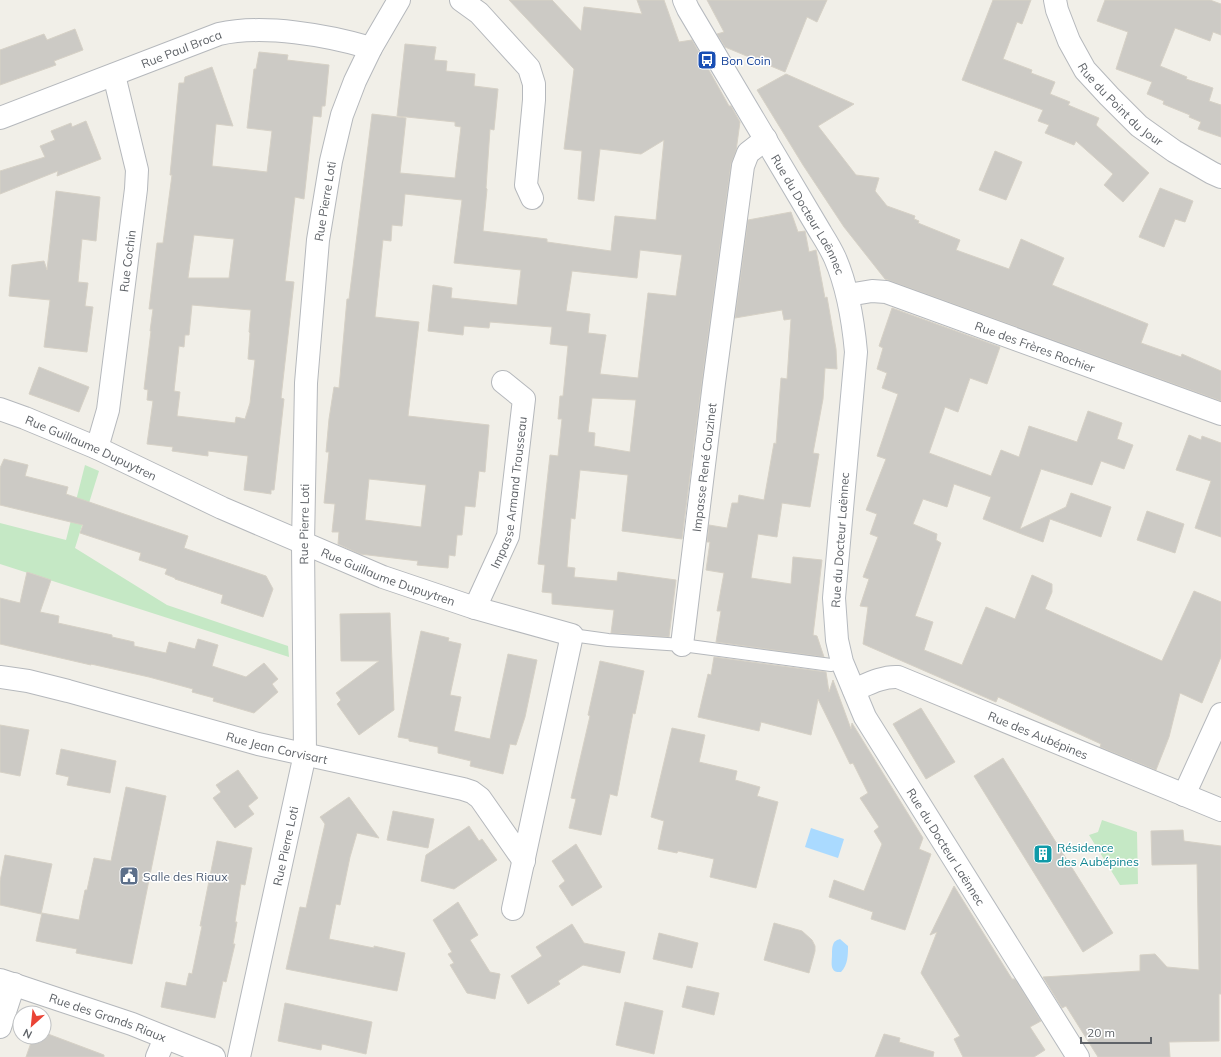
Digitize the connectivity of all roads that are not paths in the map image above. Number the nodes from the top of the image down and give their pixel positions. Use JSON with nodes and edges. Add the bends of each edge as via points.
{"nodes":[{"id":1,"x":399,"y":0,"type":"edge"},
{"id":2,"x":461,"y":0,"type":"edge"},
{"id":3,"x":684,"y":0,"type":"edge"},
{"id":4,"x":1056,"y":0,"type":"edge"},
{"id":5,"x":371,"y":48,"type":"junction"},
{"id":6,"x":114,"y":75,"type":"junction"},
{"id":7,"x":0,"y":118,"type":"edge"},
{"id":8,"x":766,"y":139,"type":"junction"},
{"id":9,"x":1221,"y":176,"type":"edge"},
{"id":10,"x":532,"y":198,"type":"dead end"},
{"id":11,"x":848,"y":295,"type":"junction"},
{"id":12,"x":503,"y":382,"type":"dead end"},
{"id":13,"x":0,"y":409,"type":"edge"},
{"id":14,"x":1221,"y":414,"type":"edge"},
{"id":15,"x":97,"y":448,"type":"junction"},
{"id":16,"x":303,"y":544,"type":"junction"},
{"id":17,"x":475,"y":608,"type":"junction"},
{"id":18,"x":572,"y":636,"type":"junction"},
{"id":19,"x":682,"y":645,"type":"junction"},
{"id":20,"x":842,"y":662,"type":"junction"},
{"id":21,"x":0,"y":677,"type":"edge"},
{"id":22,"x":854,"y":690,"type":"junction"},
{"id":23,"x":1221,"y":714,"type":"edge"},
{"id":24,"x":305,"y":754,"type":"junction"},
{"id":25,"x":1184,"y":795,"type":"junction"},
{"id":26,"x":1221,"y":810,"type":"edge"},
{"id":27,"x":524,"y":861,"type":"junction"},
{"id":28,"x":513,"y":909,"type":"dead end"},
{"id":29,"x":7,"y":982,"type":"edge"},
{"id":30,"x":0,"y":1027,"type":"edge"},
{"id":31,"x":161,"y":1048,"type":"edge"},
{"id":32,"x":214,"y":1057,"type":"edge"},
{"id":33,"x":239,"y":1057,"type":"edge"},
{"id":34,"x":1078,"y":1057,"type":"edge"}],
"edges":[{"from":1,"to":5,"type":"street","name":"Rue Pierre Loti"},
{"from":2,"to":10,"type":"street","via":[[479,13],[529,68],[534,84],[534,100],[526,185]]},
{"from":3,"to":8,"type":"street","name":"Rue du Docteur Laënnec"},
{"from":4,"to":9,"type":"street","name":"Rue du Point du Jour","via":[[1057,10],[1069,41],[1085,70],[1104,91],[1138,126],[1174,151]]},
{"from":5,"to":6,"type":"street","name":"Rue Paul Broca","via":[[295,32],[235,31],[219,34]]},
{"from":5,"to":16,"type":"street","name":"Rue Pierre Loti","via":[[342,115],[331,161],[318,240],[306,383]]},
{"from":6,"to":7,"type":"street","name":"Rue Paul Broca"},
{"from":6,"to":15,"type":"street","name":"Rue Cochin","via":[[137,170],[108,410]]},
{"from":8,"to":11,"type":"street","name":"Rue du Docteur Laënnec","via":[[835,258]]},
{"from":8,"to":19,"type":"street","name":"Impasse René Couzinet","via":[[748,153],[743,166]]},
{"from":11,"to":14,"type":"street","name":"Rue des Frères Rochier","via":[[872,291],[886,292]]},
{"from":11,"to":20,"type":"street","name":"Rue du Docteur Laënnec","via":[[856,352],[834,598],[837,640]]},
{"from":12,"to":17,"type":"street","name":"Impasse Armand Trousseau","via":[[524,399],[508,536]]},
{"from":13,"to":15,"type":"street","name":"Rue Guillaume Dupuytren"},
{"from":15,"to":16,"type":"street","name":"Rue Guillaume Dupuytren"},
{"from":16,"to":17,"type":"street","name":"Rue Guillaume Dupuytren","via":[[383,577]]},
{"from":16,"to":24,"type":"street","name":"Rue Pierre Loti"},
{"from":17,"to":18,"type":"street","name":"Rue Guillaume Dupuytren"},
{"from":18,"to":19,"type":"lane","name":"Rue Guillaume Dupuytren"},
{"from":18,"to":27,"type":"street"},
{"from":19,"to":20,"type":"lane","via":[[831,665]]},
{"from":20,"to":22,"type":"street","name":"Rue du Docteur Laënnec"},
{"from":21,"to":24,"type":"street","name":"Rue Jean Corvisart","via":[[68,691],[258,744]]},
{"from":22,"to":25,"type":"street","name":"Rue des Aubépines","via":[[881,679],[898,677]]},
{"from":22,"to":34,"type":"street","name":"Rue du Docteur Laënnec","via":[[865,717]]},
{"from":23,"to":25,"type":"street"},
{"from":24,"to":27,"type":"street","name":"Rue Jean Corvisart","via":[[472,792],[480,798]]},
{"from":24,"to":33,"type":"street","name":"Rue Pierre Loti"},
{"from":25,"to":26,"type":"street","name":"Rue des Aubépines"},
{"from":27,"to":28,"type":"street"},
{"from":29,"to":30,"type":"street"},
{"from":29,"to":31,"type":"street","name":"Rue des Grands Riaux","via":[[132,1024]]},
{"from":31,"to":32,"type":"street","name":"Rue des Grands Riaux"}]}
